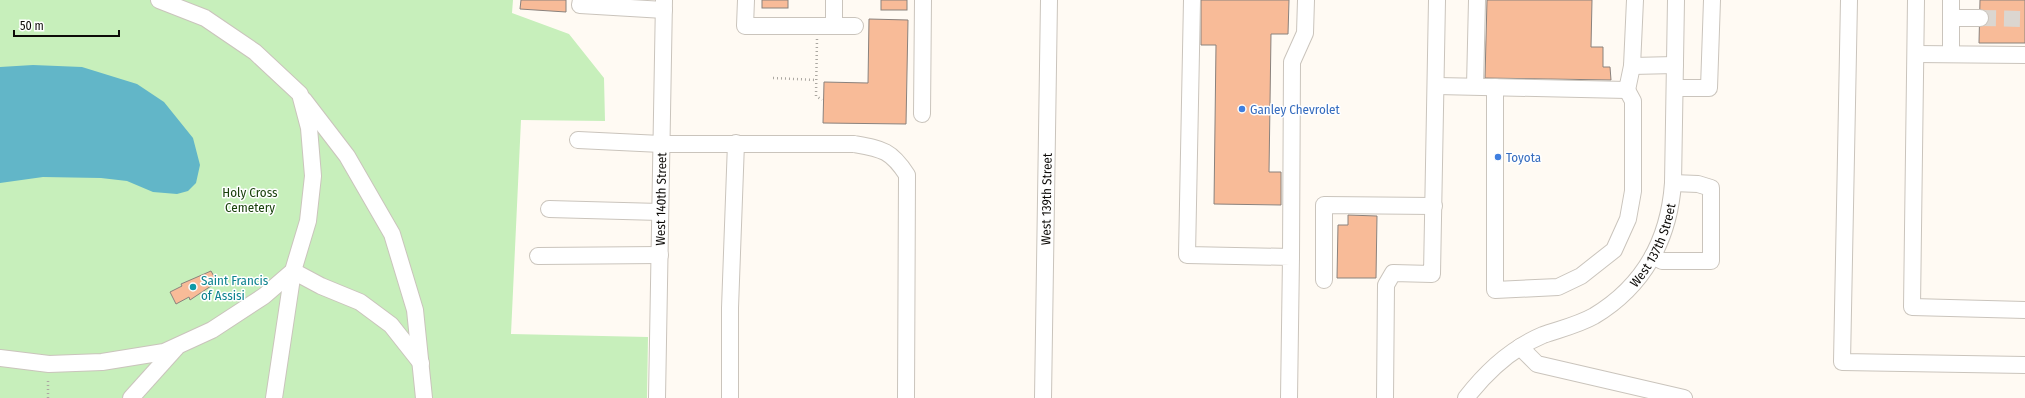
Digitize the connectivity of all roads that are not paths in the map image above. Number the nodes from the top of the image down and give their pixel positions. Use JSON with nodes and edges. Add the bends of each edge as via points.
{"nodes":[{"id":1,"x":159,"y":0,"type":"edge"},
{"id":2,"x":581,"y":0,"type":"edge"},
{"id":3,"x":746,"y":0,"type":"edge"},
{"id":4,"x":834,"y":0,"type":"edge"},
{"id":5,"x":923,"y":0,"type":"edge"},
{"id":6,"x":1049,"y":0,"type":"edge"},
{"id":7,"x":1192,"y":0,"type":"edge"},
{"id":8,"x":1306,"y":0,"type":"edge"},
{"id":9,"x":1437,"y":0,"type":"edge"},
{"id":10,"x":1477,"y":0,"type":"edge"},
{"id":11,"x":1635,"y":0,"type":"edge"},
{"id":12,"x":1676,"y":0,"type":"edge"},
{"id":13,"x":1712,"y":0,"type":"edge"},
{"id":14,"x":1849,"y":0,"type":"edge"},
{"id":15,"x":1916,"y":0,"type":"edge"},
{"id":16,"x":1951,"y":0,"type":"edge"},
{"id":17,"x":664,"y":5,"type":"edge"},
{"id":18,"x":1951,"y":18,"type":"junction"},
{"id":19,"x":1980,"y":18,"type":"tunnel mouth"},
{"id":20,"x":834,"y":26,"type":"junction"},
{"id":21,"x":855,"y":26,"type":"dead end"},
{"id":22,"x":1916,"y":54,"type":"junction"},
{"id":23,"x":1951,"y":54,"type":"junction"},
{"id":24,"x":2025,"y":55,"type":"edge"},
{"id":25,"x":1675,"y":65,"type":"junction"},
{"id":26,"x":1632,"y":66,"type":"junction"},
{"id":27,"x":1437,"y":86,"type":"junction"},
{"id":28,"x":1475,"y":86,"type":"junction"},
{"id":29,"x":1495,"y":87,"type":"junction"},
{"id":30,"x":1675,"y":88,"type":"junction"},
{"id":31,"x":1627,"y":90,"type":"junction"},
{"id":32,"x":300,"y":94,"type":"junction"},
{"id":33,"x":922,"y":114,"type":"dead end"},
{"id":34,"x":578,"y":140,"type":"dead end"},
{"id":35,"x":736,"y":143,"type":"junction"},
{"id":36,"x":661,"y":144,"type":"junction"},
{"id":37,"x":1674,"y":183,"type":"junction"},
{"id":38,"x":1434,"y":206,"type":"junction"},
{"id":39,"x":549,"y":209,"type":"dead end"},
{"id":40,"x":660,"y":212,"type":"junction"},
{"id":41,"x":660,"y":255,"type":"junction"},
{"id":42,"x":538,"y":256,"type":"dead end"},
{"id":43,"x":1653,"y":256,"type":"junction"},
{"id":44,"x":1291,"y":257,"type":"junction"},
{"id":45,"x":293,"y":271,"type":"junction"},
{"id":46,"x":1324,"y":280,"type":"dead end"},
{"id":47,"x":2025,"y":310,"type":"edge"},
{"id":48,"x":1520,"y":347,"type":"junction"},
{"id":49,"x":176,"y":348,"type":"junction"},
{"id":50,"x":0,"y":358,"type":"edge"},
{"id":51,"x":421,"y":363,"type":"junction"},
{"id":52,"x":2025,"y":365,"type":"edge"},
{"id":53,"x":131,"y":398,"type":"edge"},
{"id":54,"x":274,"y":398,"type":"edge"},
{"id":55,"x":424,"y":398,"type":"edge"},
{"id":56,"x":657,"y":398,"type":"edge"},
{"id":57,"x":730,"y":398,"type":"edge"},
{"id":58,"x":906,"y":398,"type":"edge"},
{"id":59,"x":1043,"y":398,"type":"edge"},
{"id":60,"x":1289,"y":398,"type":"edge"},
{"id":61,"x":1385,"y":398,"type":"edge"},
{"id":62,"x":1466,"y":398,"type":"edge"},
{"id":63,"x":1684,"y":398,"type":"edge"}],
"edges":[{"from":1,"to":32,"type":"street","via":[[206,18],[255,52]]},
{"from":2,"to":17,"type":"street","via":[[580,5]]},
{"from":3,"to":20,"type":"street","via":[[745,26]]},
{"from":4,"to":20,"type":"street"},
{"from":5,"to":33,"type":"street"},
{"from":6,"to":59,"type":"street","name":"West 139th Street"},
{"from":7,"to":44,"type":"street","via":[[1187,255]]},
{"from":8,"to":44,"type":"street","via":[[1305,33],[1292,62]]},
{"from":9,"to":27,"type":"street"},
{"from":10,"to":28,"type":"street"},
{"from":11,"to":26,"type":"street"},
{"from":12,"to":25,"type":"street","name":"West 137th Street"},
{"from":13,"to":30,"type":"street","via":[[1709,88]]},
{"from":14,"to":52,"type":"street","via":[[1842,362]]},
{"from":15,"to":22,"type":"street"},
{"from":16,"to":18,"type":"street"},
{"from":17,"to":36,"type":"street","name":"West 140th Street"},
{"from":18,"to":19,"type":"street"},
{"from":18,"to":23,"type":"street"},
{"from":20,"to":21,"type":"street"},
{"from":22,"to":23,"type":"street"},
{"from":22,"to":47,"type":"street","via":[[1912,308]]},
{"from":23,"to":24,"type":"street"},
{"from":25,"to":26,"type":"street"},
{"from":25,"to":30,"type":"street","name":"West 137th Street"},
{"from":26,"to":31,"type":"street"},
{"from":27,"to":28,"type":"street"},
{"from":27,"to":38,"type":"street"},
{"from":28,"to":29,"type":"street"},
{"from":29,"to":31,"type":"street"},
{"from":29,"to":31,"type":"street","via":[[1495,290],[1558,287],[1581,276],[1614,250],[1628,219],[1634,191],[1634,101]]},
{"from":30,"to":37,"type":"street","name":"West 137th Street"},
{"from":32,"to":45,"type":"street","via":[[309,128],[313,176],[308,221]]},
{"from":32,"to":51,"type":"street","via":[[347,156],[392,234],[415,310]]},
{"from":34,"to":36,"type":"street"},
{"from":35,"to":36,"type":"street"},
{"from":35,"to":57,"type":"street","via":[[730,308]]},
{"from":35,"to":58,"type":"street","via":[[854,144],[879,148],[897,159],[907,175]]},
{"from":36,"to":40,"type":"street","name":"West 140th Street"},
{"from":37,"to":43,"type":"street","name":"West 137th Street","via":[[1667,226]]},
{"from":37,"to":43,"type":"street","via":[[1698,184],[1711,188],[1711,261],[1662,261]]},
{"from":38,"to":46,"type":"street","via":[[1324,205]]},
{"from":38,"to":61,"type":"street","via":[[1432,274],[1393,273],[1386,284]]},
{"from":39,"to":40,"type":"street"},
{"from":40,"to":41,"type":"street","name":"West 140th Street"},
{"from":41,"to":42,"type":"street"},
{"from":41,"to":56,"type":"street","name":"West 140th Street"},
{"from":43,"to":48,"type":"street","name":"West 137th Street","via":[[1633,284],[1594,316]]},
{"from":44,"to":60,"type":"street"},
{"from":45,"to":49,"type":"street","via":[[264,296],[212,330]]},
{"from":45,"to":51,"type":"street","via":[[360,302],[391,326]]},
{"from":45,"to":54,"type":"street"},
{"from":48,"to":62,"type":"street","name":"West 137th Street","via":[[1502,360]]},
{"from":48,"to":63,"type":"street","via":[[1537,364]]},
{"from":49,"to":50,"type":"street","via":[[102,362],[49,364]]},
{"from":49,"to":53,"type":"street"},
{"from":51,"to":55,"type":"street"}]}
